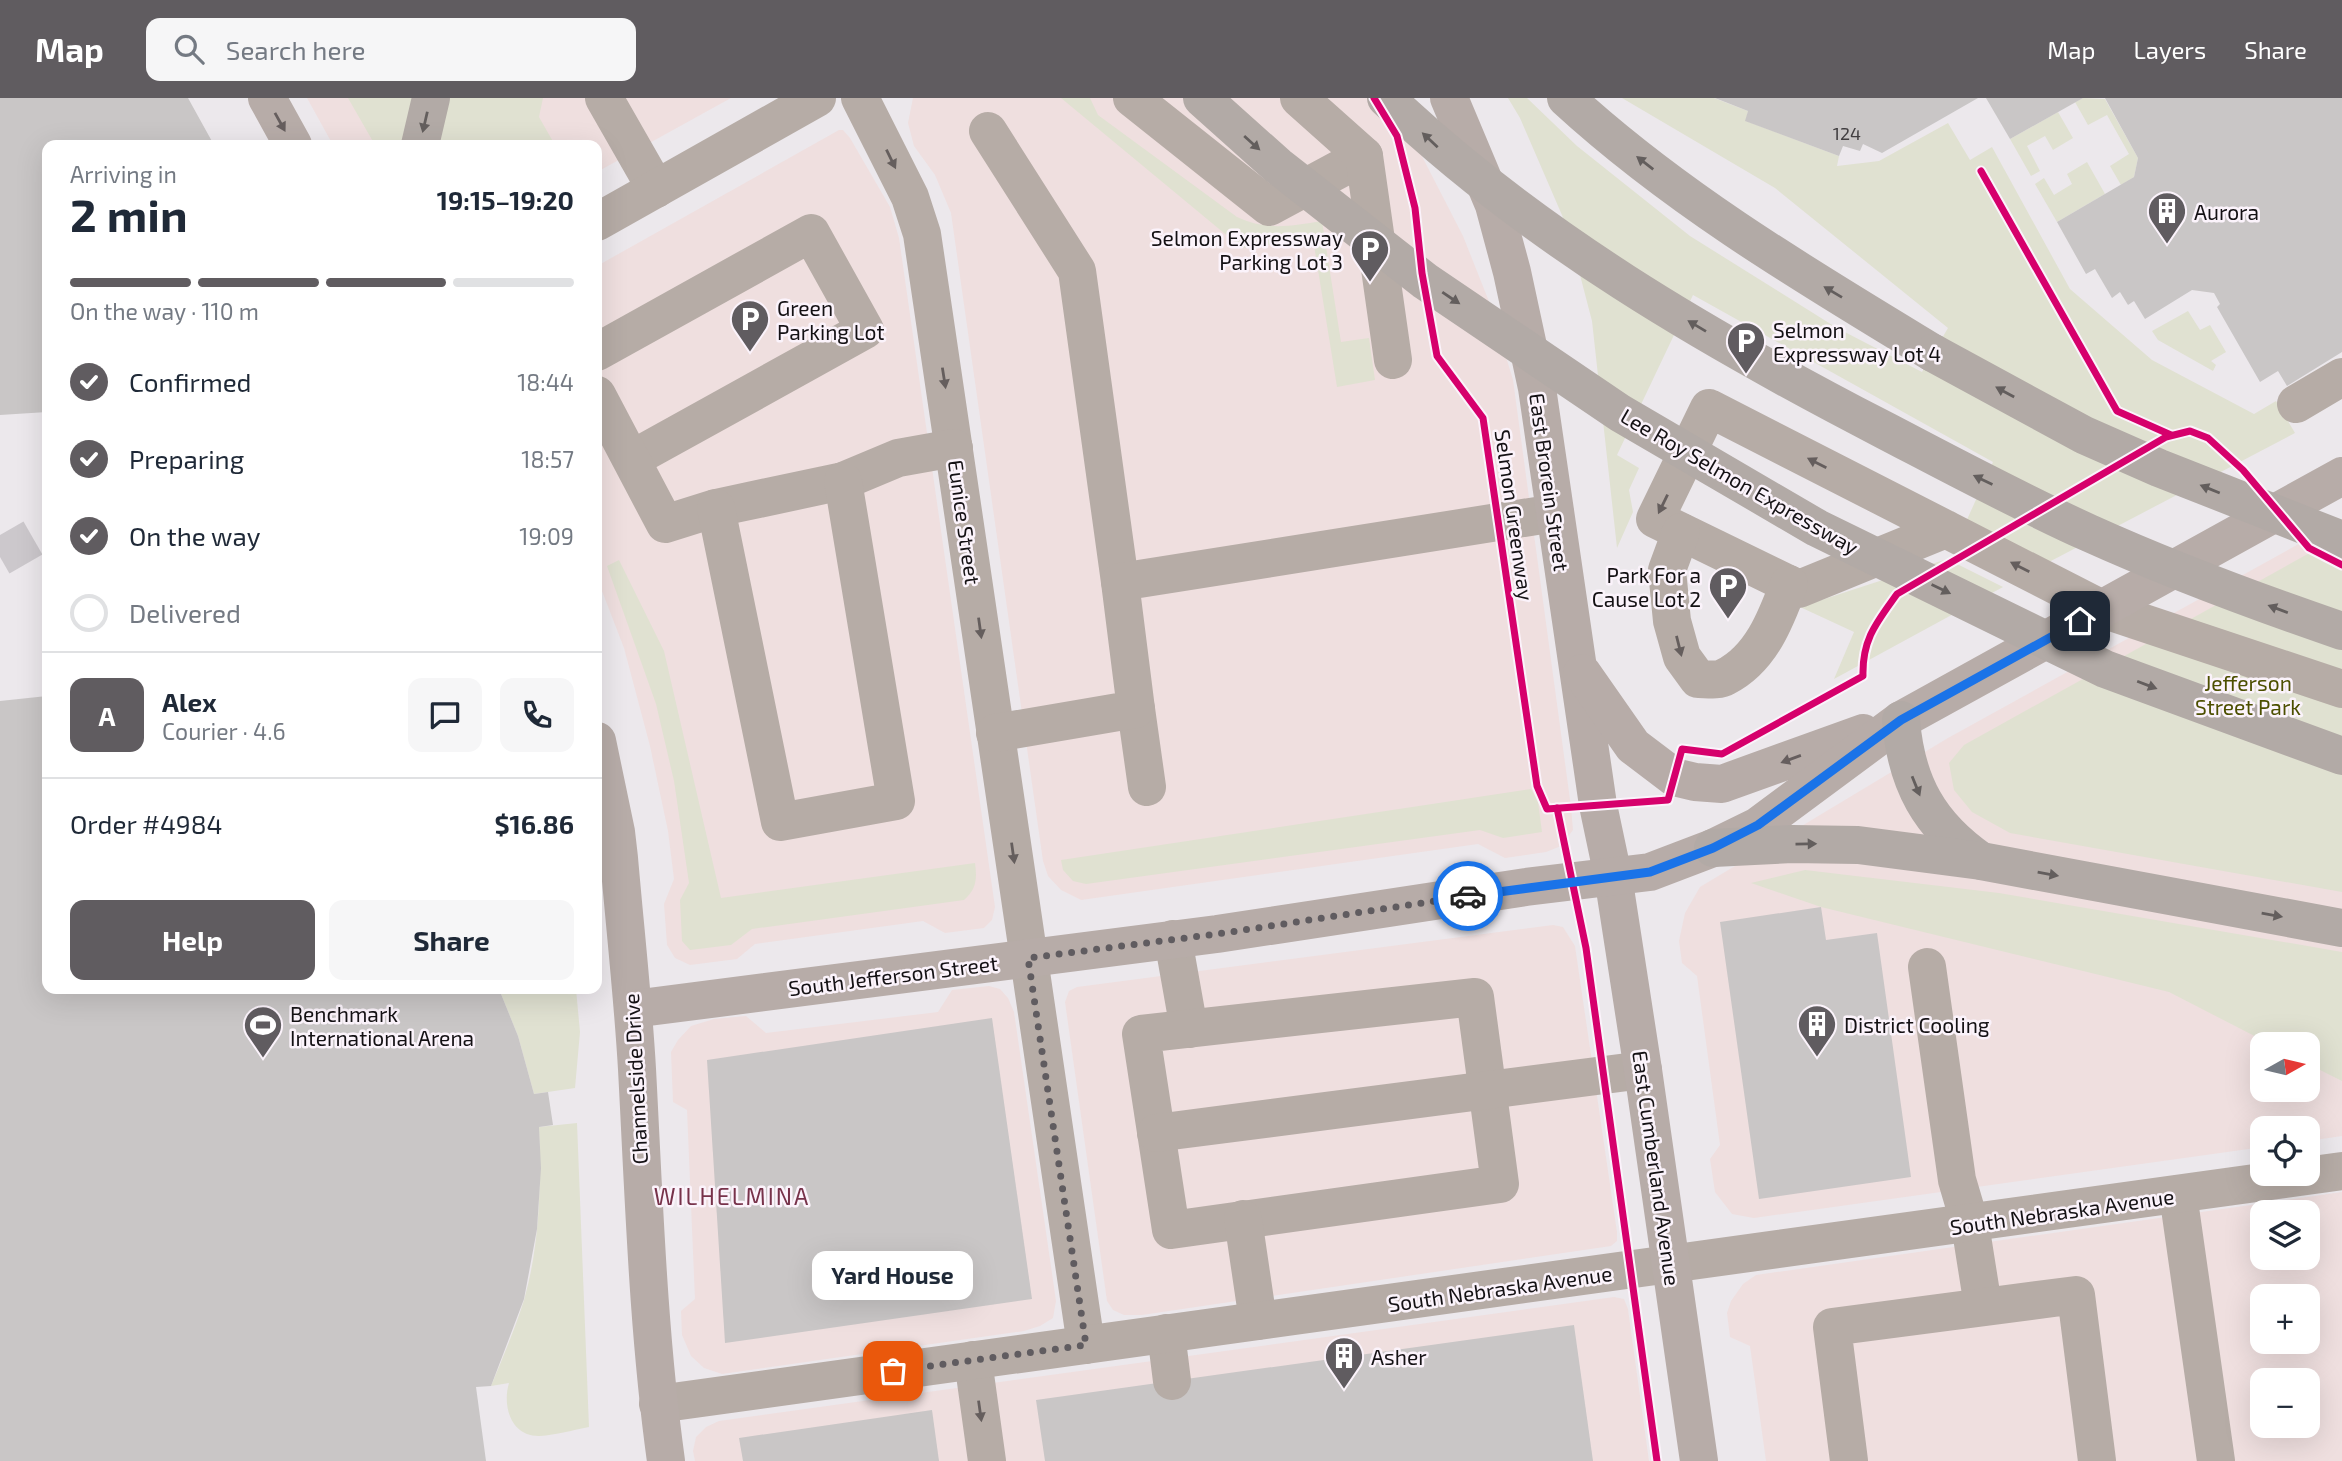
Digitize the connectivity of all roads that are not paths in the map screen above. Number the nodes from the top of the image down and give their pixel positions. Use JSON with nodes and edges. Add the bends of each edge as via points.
{"nodes":[{"id":1,"x":267,"y":98,"type":"edge"},
{"id":2,"x":431,"y":98,"type":"edge"},
{"id":3,"x":604,"y":98,"type":"edge"},
{"id":4,"x":817,"y":98,"type":"edge"},
{"id":5,"x":860,"y":98,"type":"edge"},
{"id":6,"x":1132,"y":98,"type":"edge"},
{"id":7,"x":1202,"y":98,"type":"edge"},
{"id":8,"x":1299,"y":98,"type":"edge"},
{"id":9,"x":1386,"y":98,"type":"edge"},
{"id":10,"x":1449,"y":98,"type":"edge"},
{"id":11,"x":1573,"y":104,"type":"edge"},
{"id":12,"x":988,"y":131,"type":"dead end"},
{"id":13,"x":290,"y":140,"type":"edge"},
{"id":14,"x":421,"y":140,"type":"edge"},
{"id":15,"x":1363,"y":156,"type":"junction"},
{"id":16,"x":656,"y":189,"type":"junction"},
{"id":17,"x":602,"y":219,"type":"edge"},
{"id":18,"x":602,"y":349,"type":"edge"},
{"id":19,"x":1393,"y":360,"type":"dead end"},
{"id":20,"x":2342,"y":377,"type":"edge"},
{"id":21,"x":602,"y":404,"type":"edge"},
{"id":22,"x":2296,"y":404,"type":"dead end"},
{"id":23,"x":954,"y":449,"type":"junction"},
{"id":24,"x":632,"y":459,"type":"junction"},
{"id":25,"x":843,"y":481,"type":"junction"},
{"id":26,"x":2334,"y":488,"type":"edge"},
{"id":27,"x":716,"y":509,"type":"junction"},
{"id":28,"x":1555,"y":513,"type":"junction"},
{"id":29,"x":1946,"y":529,"type":"junction"},
{"id":30,"x":1681,"y":532,"type":"junction"},
{"id":31,"x":2342,"y":540,"type":"edge"},
{"id":32,"x":1120,"y":582,"type":"junction"},
{"id":33,"x":1789,"y":584,"type":"junction"},
{"id":34,"x":2102,"y":609,"type":"junction"},
{"id":35,"x":2342,"y":631,"type":"edge"},
{"id":36,"x":1577,"y":664,"type":"junction"},
{"id":37,"x":2342,"y":689,"type":"edge"},
{"id":38,"x":1136,"y":709,"type":"junction"},
{"id":39,"x":1901,"y":720,"type":"junction"},
{"id":40,"x":995,"y":733,"type":"junction"},
{"id":41,"x":2342,"y":756,"type":"edge"},
{"id":42,"x":602,"y":764,"type":"edge"},
{"id":43,"x":1147,"y":787,"type":"dead end"},
{"id":44,"x":1713,"y":848,"type":"junction"},
{"id":45,"x":608,"y":852,"type":"edge"},
{"id":46,"x":1981,"y":861,"type":"junction"},
{"id":47,"x":1613,"y":876,"type":"junction"},
{"id":48,"x":2342,"y":928,"type":"edge"},
{"id":49,"x":1174,"y":939,"type":"junction"},
{"id":50,"x":1028,"y":958,"type":"junction"},
{"id":51,"x":1927,"y":967,"type":"dead end"},
{"id":52,"x":633,"y":1009,"type":"junction"},
{"id":53,"x":1189,"y":1029,"type":"junction"},
{"id":54,"x":1643,"y":1070,"type":"junction"},
{"id":55,"x":1488,"y":1091,"type":"junction"},
{"id":56,"x":1156,"y":1133,"type":"junction"},
{"id":57,"x":2342,"y":1171,"type":"edge"},
{"id":58,"x":2178,"y":1194,"type":"junction"},
{"id":59,"x":1244,"y":1219,"type":"junction"},
{"id":60,"x":1970,"y":1224,"type":"junction"},
{"id":61,"x":1671,"y":1265,"type":"junction"},
{"id":62,"x":1983,"y":1306,"type":"junction"},
{"id":63,"x":1258,"y":1321,"type":"junction"},
{"id":64,"x":1166,"y":1333,"type":"junction"},
{"id":65,"x":1086,"y":1345,"type":"junction"},
{"id":66,"x":973,"y":1360,"type":"junction"},
{"id":67,"x":1172,"y":1381,"type":"dead end"},
{"id":68,"x":658,"y":1404,"type":"junction"},
{"id":69,"x":666,"y":1461,"type":"edge"},
{"id":70,"x":987,"y":1461,"type":"edge"},
{"id":71,"x":1699,"y":1461,"type":"edge"},
{"id":72,"x":1849,"y":1461,"type":"edge"},
{"id":73,"x":2097,"y":1461,"type":"edge"},
{"id":74,"x":2216,"y":1461,"type":"edge"}],
"edges":[{"from":1,"to":13,"type":"main road","one_way":true},
{"from":2,"to":14,"type":"highway","one_way":true},
{"from":3,"to":16,"type":"street"},
{"from":4,"to":16,"type":"street"},
{"from":5,"to":23,"type":"street","name":"Eunice Street","one_way":true,"via":[[910,197],[922,234]]},
{"from":6,"to":15,"type":"street","via":[[1269,206]]},
{"from":7,"to":41,"type":"highway","name":"Lee Roy Selmon Expressway","one_way":true,"bridge":true,"via":[[1278,166],[1425,281],[1620,414],[1817,528],[2105,669]]},
{"from":8,"to":15,"type":"street"},
{"from":35,"to":9,"type":"highway","one_way":true,"bridge":true,"via":[[2088,533],[1751,359],[1642,294],[1529,218],[1436,146]]},
{"from":10,"to":28,"type":"main road","name":"East Brorein Street","via":[[1494,205],[1512,272],[1537,388]]},
{"from":31,"to":11,"type":"highway","one_way":true,"bridge":true,"via":[[2084,435],[1933,353],[1710,213]]},
{"from":12,"to":32,"type":"street","via":[[1077,271]]},
{"from":15,"to":19,"type":"street"},
{"from":16,"to":17,"type":"street"},
{"from":18,"to":24,"type":"street","via":[[811,233],[865,330]]},
{"from":20,"to":22,"type":"street"},
{"from":21,"to":24,"type":"street"},
{"from":23,"to":25,"type":"street","via":[[898,458]]},
{"from":23,"to":40,"type":"street","name":"Eunice Street","one_way":true},
{"from":24,"to":27,"type":"street","via":[[665,524]]},
{"from":25,"to":27,"type":"street"},
{"from":25,"to":27,"type":"street","via":[[896,800],[780,822]]},
{"from":26,"to":34,"type":"main road","name":"South Jefferson Street"},
{"from":28,"to":32,"type":"street"},
{"from":28,"to":36,"type":"main road","name":"East Brorein Street"},
{"from":29,"to":30,"type":"street","one_way":true,"via":[[1709,408],[1656,519]]},
{"from":29,"to":33,"type":"street","via":[[1799,589]]},
{"from":34,"to":29,"type":"street","one_way":true},
{"from":30,"to":33,"type":"street"},
{"from":30,"to":33,"type":"street","one_way":true,"via":[[1667,570],[1672,621],[1682,657],[1698,679],[1724,679],[1748,660],[1765,640]]},
{"from":32,"to":38,"type":"street"},
{"from":34,"to":37,"type":"street"},
{"from":34,"to":39,"type":"main road","name":"South Jefferson Street"},
{"from":39,"to":36,"type":"main road","name":"South Jefferson Street","one_way":true,"via":[[1722,783],[1695,782],[1674,777],[1633,747]]},
{"from":36,"to":47,"type":"main road","name":"East Brorein Street"},
{"from":38,"to":40,"type":"street"},
{"from":38,"to":43,"type":"street"},
{"from":39,"to":44,"type":"main road","name":"South Jefferson Street","via":[[1758,825]]},
{"from":39,"to":46,"type":"highway","one_way":true,"via":[[1903,749],[1923,803],[1957,845]]},
{"from":40,"to":50,"type":"street","name":"Eunice Street","one_way":true},
{"from":42,"to":45,"type":"main road","name":"Channelside Drive","via":[[614,820]]},
{"from":44,"to":46,"type":"highway","one_way":true,"via":[[1825,843]]},
{"from":44,"to":47,"type":"main road","name":"South Jefferson Street","via":[[1650,872]]},
{"from":45,"to":52,"type":"main road","name":"Channelside Drive"},
{"from":46,"to":48,"type":"highway","one_way":true},
{"from":47,"to":49,"type":"main road","name":"South Jefferson Street"},
{"from":47,"to":54,"type":"main road","name":"East Cumberland Avenue"},
{"from":49,"to":50,"type":"main road","name":"South Jefferson Street"},
{"from":49,"to":53,"type":"street"},
{"from":50,"to":52,"type":"main road","name":"South Jefferson Street"},
{"from":50,"to":65,"type":"street","name":"Eunice Street"},
{"from":51,"to":60,"type":"street","via":[[1957,1180]]},
{"from":52,"to":68,"type":"main road","name":"Channelside Drive"},
{"from":53,"to":55,"type":"street","via":[[1475,997]]},
{"from":53,"to":56,"type":"street","via":[[1141,1034]]},
{"from":54,"to":55,"type":"street"},
{"from":54,"to":61,"type":"main road","name":"East Cumberland Avenue"},
{"from":55,"to":56,"type":"street"},
{"from":55,"to":59,"type":"street","via":[[1500,1184]]},
{"from":56,"to":59,"type":"street","via":[[1171,1230]]},
{"from":57,"to":58,"type":"street","name":"South Nebraska Avenue"},
{"from":58,"to":60,"type":"street","name":"South Nebraska Avenue"},
{"from":58,"to":74,"type":"street"},
{"from":59,"to":63,"type":"street"},
{"from":60,"to":61,"type":"street","name":"South Nebraska Avenue"},
{"from":60,"to":62,"type":"street"},
{"from":61,"to":63,"type":"street","name":"South Nebraska Avenue"},
{"from":61,"to":71,"type":"main road","name":"East Cumberland Avenue"},
{"from":62,"to":72,"type":"street","via":[[1832,1327]]},
{"from":62,"to":73,"type":"street","via":[[2076,1295]]},
{"from":63,"to":64,"type":"street","name":"South Nebraska Avenue"},
{"from":64,"to":65,"type":"street","name":"South Nebraska Avenue"},
{"from":64,"to":67,"type":"street"},
{"from":65,"to":66,"type":"street","name":"South Nebraska Avenue"},
{"from":66,"to":68,"type":"street","name":"South Nebraska Avenue"},
{"from":66,"to":70,"type":"street","one_way":true},
{"from":68,"to":69,"type":"main road","name":"Channelside Drive"}]}
